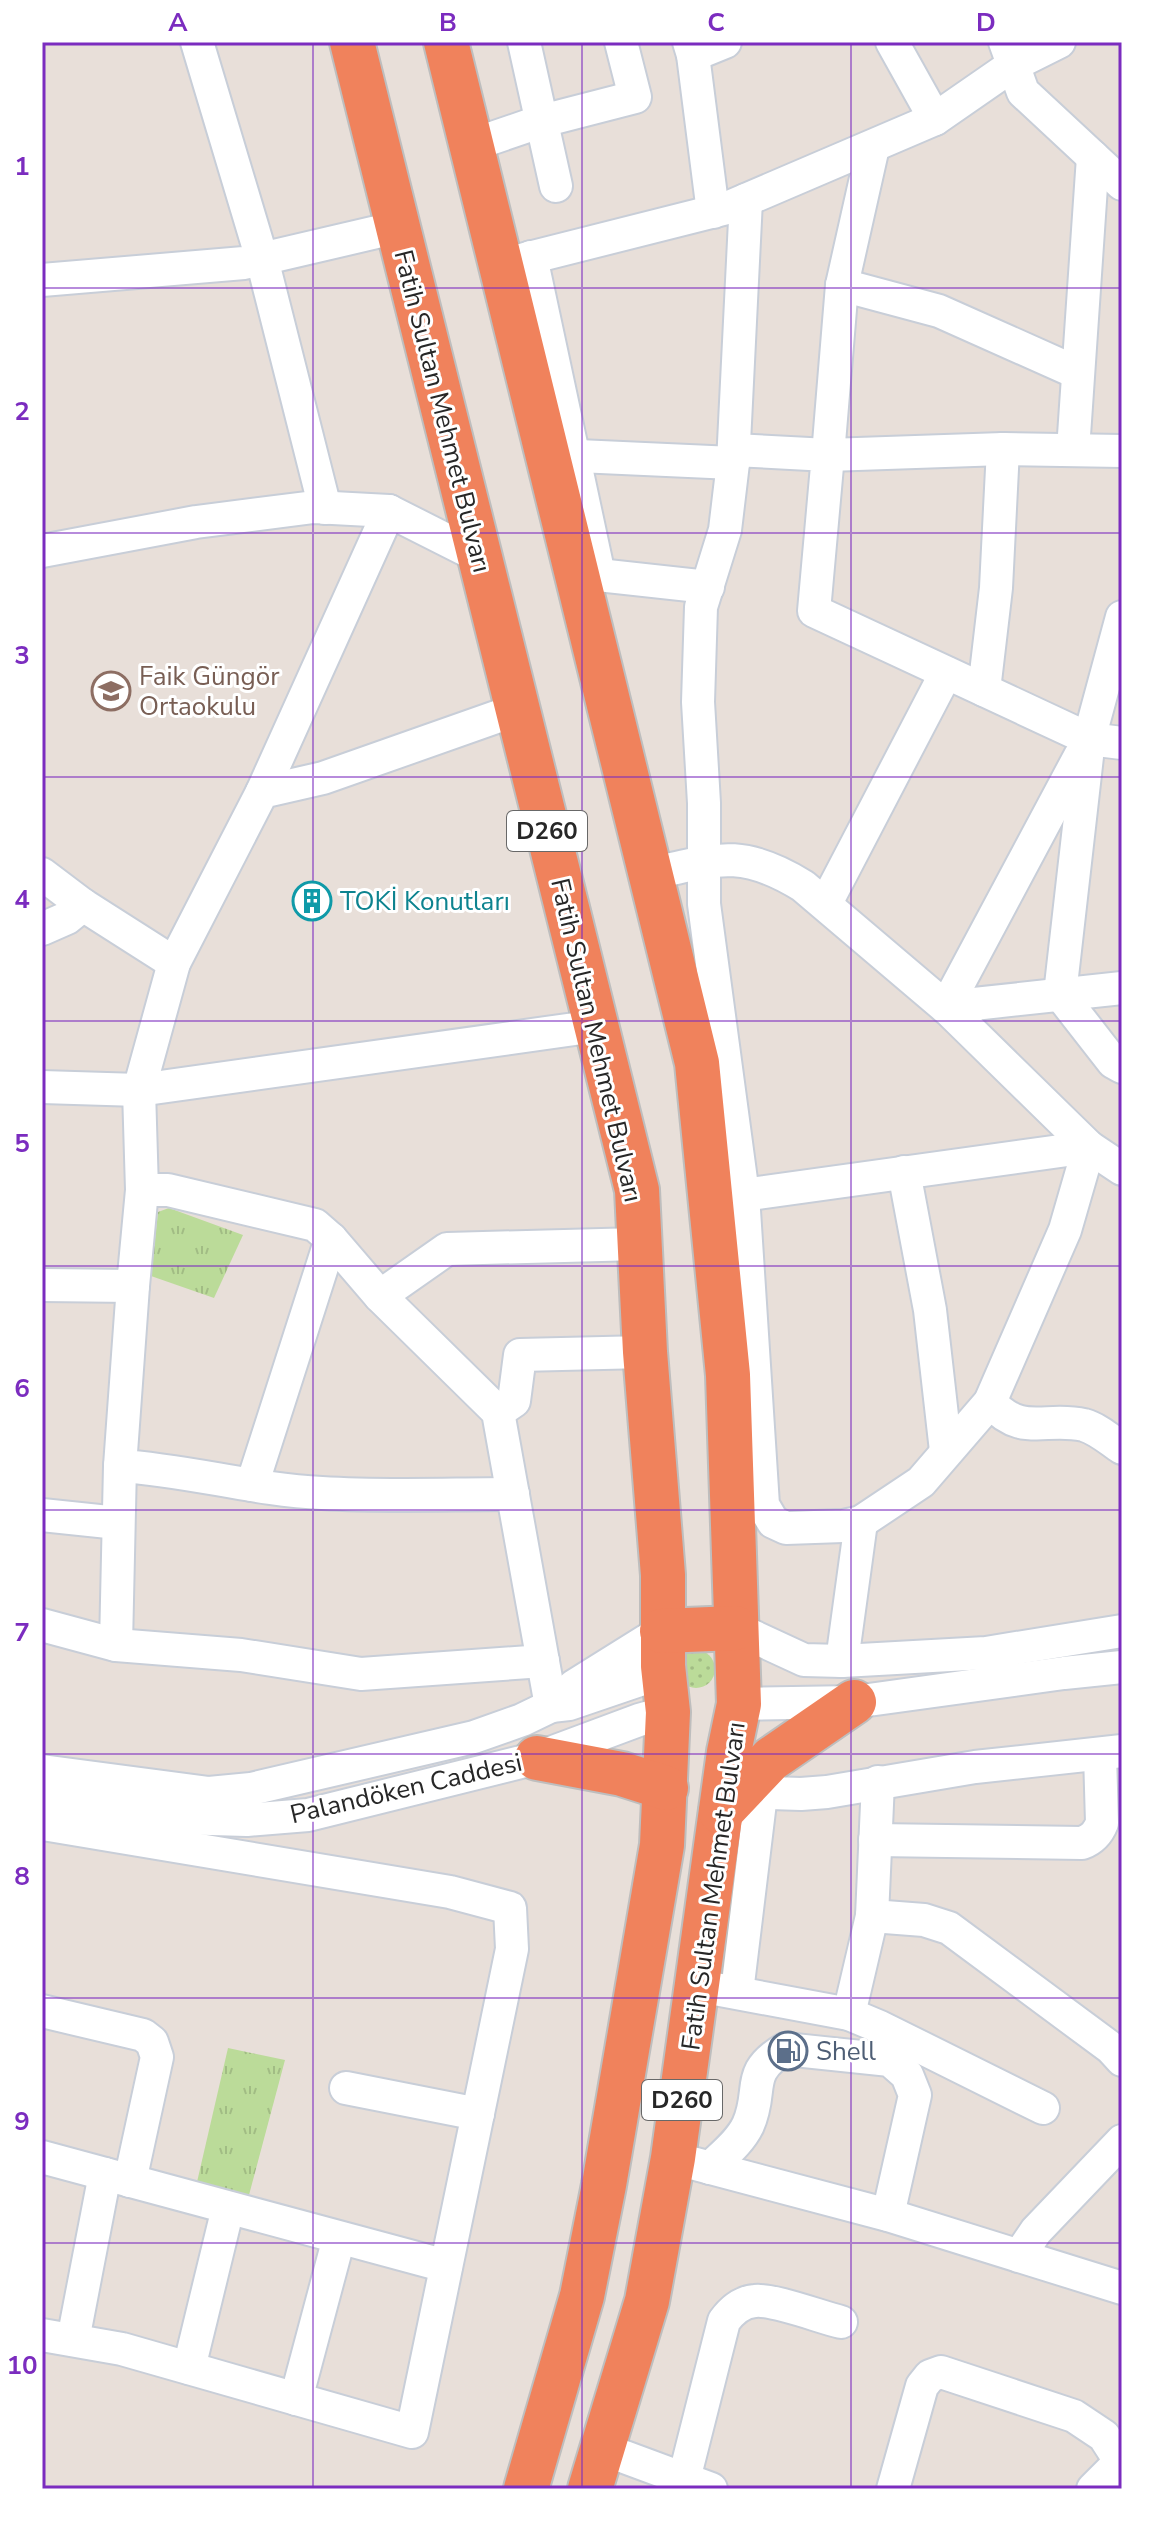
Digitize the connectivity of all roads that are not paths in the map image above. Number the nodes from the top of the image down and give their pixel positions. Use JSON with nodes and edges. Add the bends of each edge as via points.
{"nodes":[{"id":1,"x":197,"y":42,"type":"edge"},
{"id":2,"x":352,"y":42,"type":"edge"},
{"id":3,"x":446,"y":42,"type":"edge"},
{"id":4,"x":524,"y":42,"type":"edge"},
{"id":5,"x":621,"y":42,"type":"edge"},
{"id":6,"x":725,"y":42,"type":"edge"},
{"id":7,"x":892,"y":42,"type":"edge"},
{"id":8,"x":1059,"y":42,"type":"edge"},
{"id":9,"x":691,"y":48,"type":"edge"},
{"id":10,"x":1009,"y":54,"type":"edge"},
{"id":11,"x":935,"y":119,"type":"junction"},
{"id":12,"x":542,"y":121,"type":"junction"},
{"id":13,"x":472,"y":145,"type":"junction"},
{"id":14,"x":873,"y":147,"type":"junction"},
{"id":15,"x":1093,"y":157,"type":"junction"},
{"id":16,"x":1122,"y":184,"type":"edge"},
{"id":17,"x":556,"y":186,"type":"dead end"},
{"id":18,"x":746,"y":200,"type":"junction"},
{"id":19,"x":713,"y":212,"type":"junction"},
{"id":20,"x":398,"y":227,"type":"junction"},
{"id":21,"x":262,"y":259,"type":"junction"},
{"id":22,"x":516,"y":261,"type":"junction"},
{"id":23,"x":42,"y":280,"type":"edge"},
{"id":24,"x":842,"y":285,"type":"junction"},
{"id":25,"x":1078,"y":373,"type":"junction"},
{"id":26,"x":1003,"y":449,"type":"junction"},
{"id":27,"x":1073,"y":450,"type":"junction"},
{"id":28,"x":1122,"y":451,"type":"edge"},
{"id":29,"x":828,"y":455,"type":"junction"},
{"id":30,"x":562,"y":456,"type":"junction"},
{"id":31,"x":734,"y":456,"type":"junction"},
{"id":32,"x":325,"y":508,"type":"junction"},
{"id":33,"x":389,"y":511,"type":"junction"},
{"id":34,"x":42,"y":551,"type":"edge"},
{"id":35,"x":480,"y":557,"type":"junction"},
{"id":36,"x":588,"y":574,"type":"junction"},
{"id":37,"x":708,"y":587,"type":"junction"},
{"id":38,"x":1122,"y":617,"type":"edge"},
{"id":39,"x":946,"y":673,"type":"junction"},
{"id":40,"x":984,"y":690,"type":"junction"},
{"id":41,"x":516,"y":710,"type":"junction"},
{"id":42,"x":1089,"y":739,"type":"junction"},
{"id":43,"x":1122,"y":743,"type":"edge"},
{"id":44,"x":262,"y":792,"type":"junction"},
{"id":45,"x":706,"y":861,"type":"junction"},
{"id":46,"x":42,"y":874,"type":"edge"},
{"id":47,"x":650,"y":874,"type":"junction"},
{"id":48,"x":826,"y":903,"type":"junction"},
{"id":49,"x":83,"y":905,"type":"junction"},
{"id":50,"x":42,"y":929,"type":"edge"},
{"id":51,"x":174,"y":963,"type":"junction"},
{"id":52,"x":1122,"y":988,"type":"edge"},
{"id":53,"x":1060,"y":994,"type":"junction"},
{"id":54,"x":946,"y":1007,"type":"junction"},
{"id":55,"x":596,"y":1026,"type":"junction"},
{"id":56,"x":1122,"y":1067,"type":"edge"},
{"id":57,"x":42,"y":1087,"type":"edge"},
{"id":58,"x":139,"y":1090,"type":"junction"},
{"id":59,"x":1089,"y":1147,"type":"junction"},
{"id":60,"x":1122,"y":1169,"type":"edge"},
{"id":61,"x":904,"y":1172,"type":"junction"},
{"id":62,"x":142,"y":1190,"type":"junction"},
{"id":63,"x":743,"y":1195,"type":"junction"},
{"id":64,"x":331,"y":1239,"type":"junction"},
{"id":65,"x":639,"y":1244,"type":"junction"},
{"id":66,"x":42,"y":1285,"type":"edge"},
{"id":67,"x":133,"y":1286,"type":"junction"},
{"id":68,"x":380,"y":1296,"type":"junction"},
{"id":69,"x":645,"y":1352,"type":"junction"},
{"id":70,"x":990,"y":1402,"type":"junction"},
{"id":71,"x":498,"y":1412,"type":"junction"},
{"id":72,"x":1122,"y":1448,"type":"edge"},
{"id":73,"x":946,"y":1451,"type":"junction"},
{"id":74,"x":120,"y":1466,"type":"junction"},
{"id":75,"x":252,"y":1485,"type":"junction"},
{"id":76,"x":513,"y":1494,"type":"junction"},
{"id":77,"x":42,"y":1515,"type":"edge"},
{"id":78,"x":861,"y":1522,"type":"junction"},
{"id":79,"x":118,"y":1523,"type":"junction"},
{"id":80,"x":42,"y":1625,"type":"edge"},
{"id":81,"x":735,"y":1628,"type":"junction"},
{"id":82,"x":1122,"y":1631,"type":"edge"},
{"id":83,"x":116,"y":1645,"type":"junction"},
{"id":84,"x":543,"y":1661,"type":"junction"},
{"id":85,"x":842,"y":1661,"type":"junction"},
{"id":86,"x":1122,"y":1667,"type":"edge"},
{"id":87,"x":664,"y":1672,"type":"junction"},
{"id":88,"x":854,"y":1702,"type":"junction"},
{"id":89,"x":739,"y":1704,"type":"junction"},
{"id":90,"x":551,"y":1706,"type":"junction"},
{"id":91,"x":529,"y":1739,"type":"junction"},
{"id":92,"x":1111,"y":1752,"type":"edge"},
{"id":93,"x":878,"y":1782,"type":"junction"},
{"id":94,"x":666,"y":1788,"type":"junction"},
{"id":95,"x":45,"y":1799,"type":"edge"},
{"id":96,"x":741,"y":1799,"type":"junction"},
{"id":97,"x":875,"y":1840,"type":"junction"},
{"id":98,"x":872,"y":1916,"type":"junction"},
{"id":99,"x":718,"y":1989,"type":"junction"},
{"id":100,"x":42,"y":2011,"type":"edge"},
{"id":101,"x":849,"y":2014,"type":"junction"},
{"id":102,"x":1118,"y":2050,"type":"edge"},
{"id":103,"x":346,"y":2088,"type":"dead end"},
{"id":104,"x":1043,"y":2108,"type":"dead end"},
{"id":105,"x":478,"y":2114,"type":"junction"},
{"id":106,"x":1122,"y":2141,"type":"edge"},
{"id":107,"x":42,"y":2157,"type":"edge"},
{"id":108,"x":692,"y":2163,"type":"junction"},
{"id":109,"x":117,"y":2178,"type":"junction"},
{"id":110,"x":228,"y":2208,"type":"junction"},
{"id":111,"x":888,"y":2215,"type":"junction"},
{"id":112,"x":339,"y":2238,"type":"junction"},
{"id":113,"x":1019,"y":2256,"type":"junction"},
{"id":114,"x":446,"y":2266,"type":"junction"},
{"id":115,"x":1122,"y":2288,"type":"edge"},
{"id":116,"x":841,"y":2322,"type":"dead end"},
{"id":117,"x":57,"y":2338,"type":"edge"},
{"id":118,"x":189,"y":2368,"type":"junction"},
{"id":119,"x":296,"y":2399,"type":"junction"},
{"id":120,"x":1122,"y":2464,"type":"edge"},
{"id":121,"x":597,"y":2469,"type":"edge"},
{"id":122,"x":697,"y":2484,"type":"edge"},
{"id":123,"x":526,"y":2489,"type":"edge"},
{"id":124,"x":893,"y":2489,"type":"edge"},
{"id":125,"x":1093,"y":2489,"type":"edge"}],
"edges":[{"from":1,"to":21,"type":"street"},
{"from":2,"to":20,"type":"highway","name":"Fatih Sultan Mehmet Bulvarı","number":"D260"},
{"from":3,"to":13,"type":"highway","number":"D260"},
{"from":4,"to":12,"type":"street"},
{"from":5,"to":12,"type":"street","via":[[635,97]]},
{"from":6,"to":9,"type":"street"},
{"from":7,"to":11,"type":"street"},
{"from":8,"to":10,"type":"street"},
{"from":9,"to":19,"type":"street"},
{"from":10,"to":11,"type":"street"},
{"from":10,"to":15,"type":"street","via":[[1023,92]]},
{"from":11,"to":14,"type":"street"},
{"from":12,"to":13,"type":"street"},
{"from":12,"to":17,"type":"street"},
{"from":13,"to":22,"type":"highway","number":"D260"},
{"from":14,"to":18,"type":"street"},
{"from":14,"to":24,"type":"street"},
{"from":15,"to":16,"type":"street"},
{"from":15,"to":25,"type":"street"},
{"from":18,"to":19,"type":"street"},
{"from":18,"to":31,"type":"street"},
{"from":19,"to":22,"type":"street"},
{"from":20,"to":21,"type":"street"},
{"from":20,"to":35,"type":"highway","name":"Fatih Sultan Mehmet Bulvarı","number":"D260"},
{"from":21,"to":23,"type":"street"},
{"from":21,"to":32,"type":"street"},
{"from":22,"to":30,"type":"highway","number":"D260"},
{"from":24,"to":25,"type":"street","via":[[939,311]]},
{"from":24,"to":29,"type":"street"},
{"from":25,"to":27,"type":"street"},
{"from":26,"to":27,"type":"street"},
{"from":26,"to":29,"type":"street"},
{"from":26,"to":40,"type":"street"},
{"from":27,"to":28,"type":"street"},
{"from":29,"to":31,"type":"street"},
{"from":29,"to":39,"type":"street","via":[[814,611]]},
{"from":30,"to":31,"type":"street"},
{"from":30,"to":36,"type":"highway","number":"D260"},
{"from":31,"to":37,"type":"street","via":[[725,530]]},
{"from":32,"to":33,"type":"street"},
{"from":32,"to":34,"type":"street","via":[[196,522]]},
{"from":33,"to":35,"type":"street"},
{"from":33,"to":44,"type":"street"},
{"from":35,"to":41,"type":"highway","name":"Fatih Sultan Mehmet Bulvarı","number":"D260"},
{"from":36,"to":37,"type":"street"},
{"from":36,"to":47,"type":"highway","number":"D260"},
{"from":37,"to":45,"type":"street","via":[[701,607],[698,702]]},
{"from":38,"to":42,"type":"street"},
{"from":39,"to":40,"type":"street"},
{"from":39,"to":48,"type":"street"},
{"from":40,"to":42,"type":"street"},
{"from":41,"to":44,"type":"street","via":[[323,778]]},
{"from":41,"to":55,"type":"highway","name":"Fatih Sultan Mehmet Bulvarı","number":"D260"},
{"from":42,"to":43,"type":"street"},
{"from":42,"to":53,"type":"street"},
{"from":42,"to":54,"type":"street"},
{"from":44,"to":51,"type":"street"},
{"from":45,"to":47,"type":"street"},
{"from":45,"to":48,"type":"street","via":[[740,859],[771,868]]},
{"from":45,"to":63,"type":"street","via":[[704,904]]},
{"from":46,"to":49,"type":"street"},
{"from":47,"to":81,"type":"highway","number":"D260","via":[[697,1063],[728,1375]]},
{"from":48,"to":54,"type":"street"},
{"from":49,"to":50,"type":"street"},
{"from":49,"to":51,"type":"street"},
{"from":51,"to":58,"type":"street"},
{"from":52,"to":53,"type":"street"},
{"from":53,"to":54,"type":"street"},
{"from":53,"to":56,"type":"street"},
{"from":54,"to":59,"type":"street"},
{"from":55,"to":58,"type":"street"},
{"from":55,"to":65,"type":"highway","name":"Fatih Sultan Mehmet Bulvarı","number":"D260","via":[[637,1190]]},
{"from":57,"to":58,"type":"street"},
{"from":58,"to":62,"type":"street"},
{"from":59,"to":60,"type":"street"},
{"from":59,"to":61,"type":"street"},
{"from":59,"to":70,"type":"street","via":[[1065,1230]]},
{"from":61,"to":63,"type":"street"},
{"from":61,"to":73,"type":"street","via":[[930,1310]]},
{"from":62,"to":64,"type":"street","via":[[168,1190],[315,1225]]},
{"from":62,"to":67,"type":"street"},
{"from":63,"to":78,"type":"street","via":[[765,1512],[786,1528]]},
{"from":64,"to":68,"type":"street"},
{"from":64,"to":75,"type":"street"},
{"from":65,"to":68,"type":"street","via":[[447,1249]]},
{"from":65,"to":69,"type":"highway","name":"Fatih Sultan Mehmet Bulvarı","number":"D260"},
{"from":66,"to":67,"type":"street"},
{"from":67,"to":74,"type":"street"},
{"from":68,"to":71,"type":"street"},
{"from":69,"to":71,"type":"street","via":[[520,1355],[514,1401]]},
{"from":69,"to":87,"type":"highway","name":"Fatih Sultan Mehmet Bulvarı","number":"D260","via":[[663,1575]]},
{"from":70,"to":72,"type":"street","via":[[1003,1417],[1022,1424],[1087,1426]]},
{"from":70,"to":73,"type":"street"},
{"from":71,"to":76,"type":"street"},
{"from":73,"to":78,"type":"street","via":[[921,1482]]},
{"from":74,"to":75,"type":"street"},
{"from":74,"to":79,"type":"street"},
{"from":75,"to":76,"type":"street","via":[[321,1493]]},
{"from":76,"to":84,"type":"street"},
{"from":77,"to":79,"type":"street"},
{"from":78,"to":85,"type":"street"},
{"from":79,"to":83,"type":"street"},
{"from":80,"to":83,"type":"street"},
{"from":81,"to":85,"type":"street","via":[[804,1660]]},
{"from":81,"to":87,"type":"highway"},
{"from":81,"to":89,"type":"highway","number":"D260"},
{"from":82,"to":85,"type":"street","via":[[986,1653]]},
{"from":83,"to":84,"type":"street","via":[[241,1655],[361,1674]]},
{"from":84,"to":90,"type":"street"},
{"from":86,"to":88,"type":"street"},
{"from":87,"to":89,"type":"highway"},
{"from":87,"to":90,"type":"street","name":"Palandöken Caddesi","via":[[574,1686]]},
{"from":87,"to":91,"type":"street","name":"Palandöken Caddesi","via":[[639,1720]]},
{"from":87,"to":94,"type":"highway","name":"Fatih Sultan Mehmet Bulvarı","number":"D260"},
{"from":88,"to":89,"type":"street"},
{"from":88,"to":96,"type":"highway","via":[[771,1759]]},
{"from":89,"to":96,"type":"highway","name":"Fatih Sultan Mehmet Bulvarı","number":"D260"},
{"from":90,"to":91,"type":"street","name":"Palandöken Caddesi"},
{"from":91,"to":94,"type":"highway"},
{"from":91,"to":95,"type":"street","name":"Palandöken Caddesi","via":[[308,1815],[216,1821]]},
{"from":92,"to":93,"type":"street"},
{"from":92,"to":97,"type":"street","via":[[1102,1823],[1088,1841]]},
{"from":93,"to":96,"type":"street"},
{"from":93,"to":97,"type":"street"},
{"from":94,"to":123,"type":"highway","name":"Fatih Sultan Mehmet Bulvarı","number":"D260","via":[[662,1845],[596,2227],[582,2296]]},
{"from":95,"to":105,"type":"street","via":[[510,1908],[512,1949]]},
{"from":96,"to":99,"type":"highway","name":"Fatih Sultan Mehmet Bulvarı","number":"D260"},
{"from":97,"to":98,"type":"street"},
{"from":98,"to":101,"type":"street"},
{"from":98,"to":102,"type":"street","via":[[924,1920],[949,1928]]},
{"from":99,"to":101,"type":"street"},
{"from":99,"to":108,"type":"highway","name":"Fatih Sultan Mehmet Bulvarı","number":"D260"},
{"from":100,"to":109,"type":"street","via":[[143,2035],[155,2049],[157,2057]]},
{"from":101,"to":104,"type":"street"},
{"from":103,"to":105,"type":"street"},
{"from":105,"to":114,"type":"street"},
{"from":106,"to":113,"type":"street","via":[[1036,2231]]},
{"from":107,"to":109,"type":"street"},
{"from":108,"to":111,"type":"street"},
{"from":108,"to":111,"type":"street","via":[[738,2140],[748,2125],[761,2067],[785,2049],[890,2060],[907,2075],[915,2095]]},
{"from":108,"to":121,"type":"highway","name":"Fatih Sultan Mehmet Bulvarı","number":"D260"},
{"from":109,"to":110,"type":"street"},
{"from":109,"to":117,"type":"street"},
{"from":110,"to":112,"type":"street"},
{"from":110,"to":118,"type":"street"},
{"from":111,"to":113,"type":"street"},
{"from":112,"to":114,"type":"street"},
{"from":112,"to":119,"type":"street"},
{"from":113,"to":115,"type":"street"},
{"from":114,"to":119,"type":"street","via":[[412,2432]]},
{"from":116,"to":122,"type":"street","via":[[763,2301],[746,2302],[730,2312],[724,2321]]},
{"from":117,"to":118,"type":"street"},
{"from":118,"to":119,"type":"street"},
{"from":120,"to":124,"type":"street","via":[[1104,2436],[1074,2416],[941,2372],[922,2386]]},
{"from":120,"to":125,"type":"street"},
{"from":121,"to":122,"type":"street"}]}
